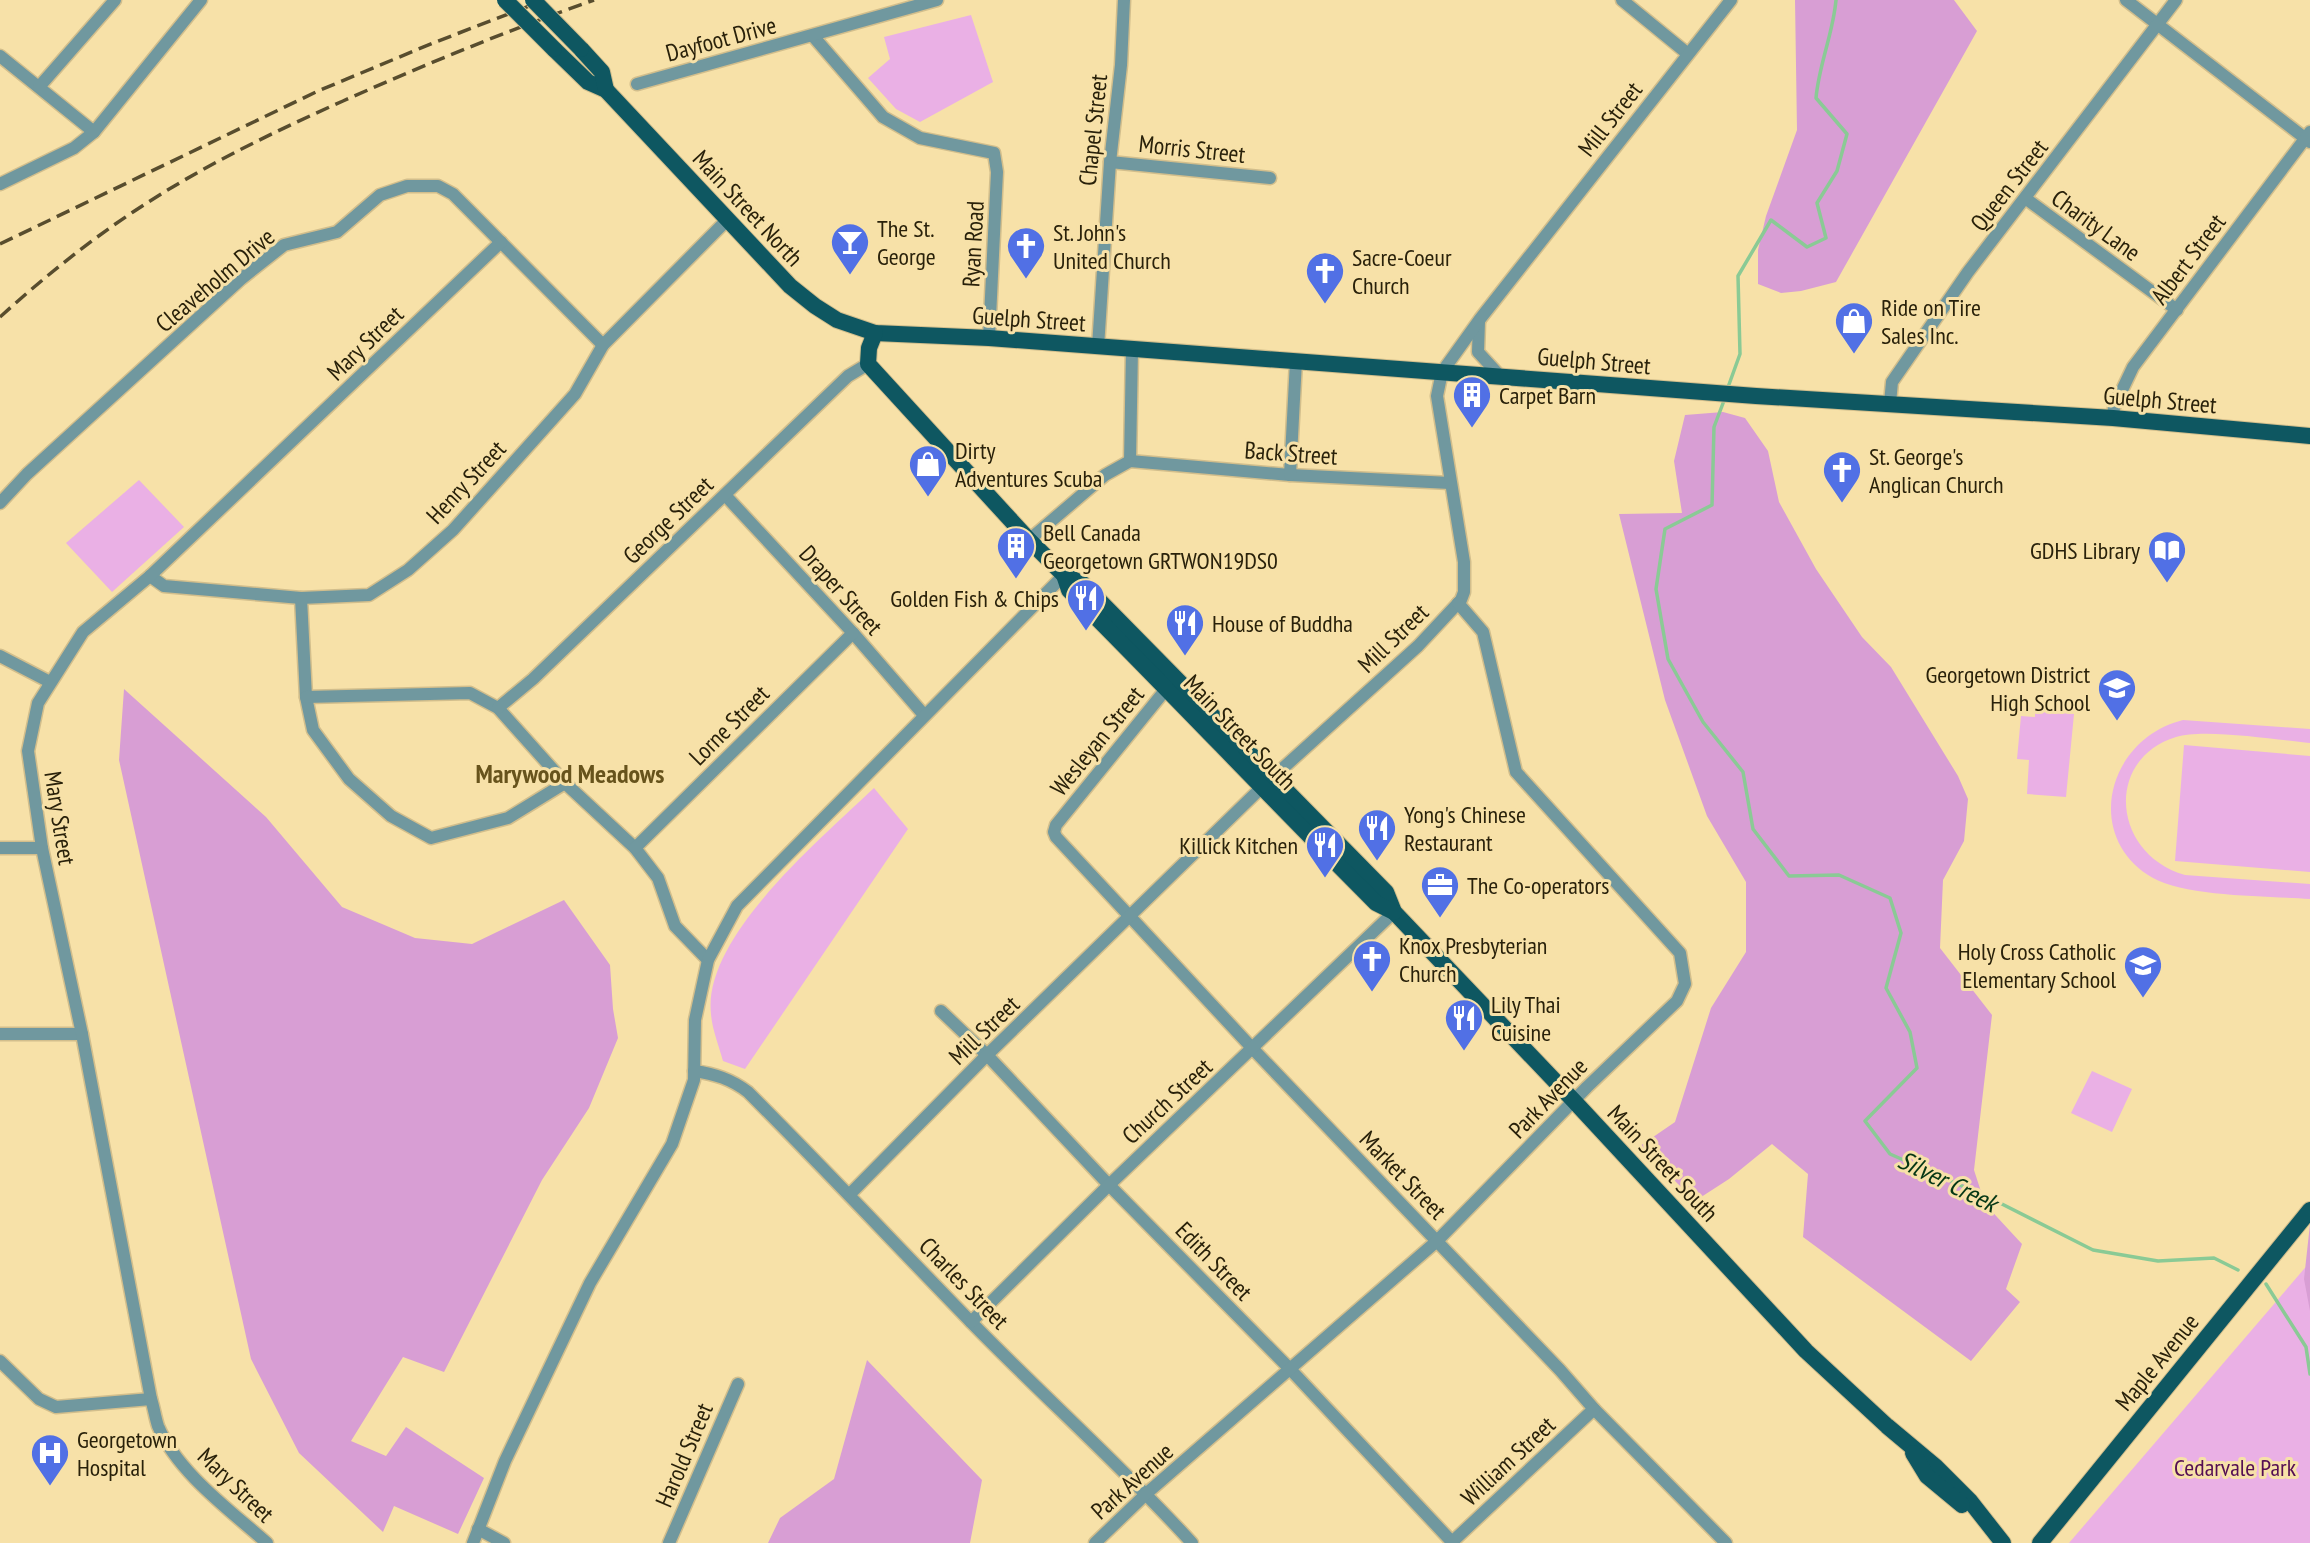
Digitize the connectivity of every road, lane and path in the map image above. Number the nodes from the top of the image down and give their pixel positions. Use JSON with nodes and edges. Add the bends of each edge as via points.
{"nodes":[{"id":1,"x":201,"y":0,"type":"edge"},
{"id":2,"x":505,"y":0,"type":"edge"},
{"id":3,"x":533,"y":0,"type":"edge"},
{"id":4,"x":937,"y":0,"type":"edge"},
{"id":5,"x":1124,"y":0,"type":"edge"},
{"id":6,"x":1622,"y":0,"type":"edge"},
{"id":7,"x":1731,"y":0,"type":"edge"},
{"id":8,"x":2126,"y":0,"type":"edge"},
{"id":9,"x":2176,"y":0,"type":"edge"},
{"id":10,"x":112,"y":1,"type":"edge"},
{"id":11,"x":2159,"y":24,"type":"junction"},
{"id":12,"x":813,"y":36,"type":"junction"},
{"id":13,"x":1688,"y":54,"type":"junction"},
{"id":14,"x":0,"y":56,"type":"edge"},
{"id":15,"x":637,"y":84,"type":"dead end"},
{"id":16,"x":39,"y":87,"type":"junction"},
{"id":17,"x":606,"y":90,"type":"junction"},
{"id":18,"x":94,"y":132,"type":"junction"},
{"id":19,"x":2308,"y":138,"type":"edge"},
{"id":20,"x":1110,"y":162,"type":"junction"},
{"id":21,"x":1270,"y":178,"type":"dead end"},
{"id":22,"x":0,"y":184,"type":"edge"},
{"id":23,"x":2025,"y":198,"type":"junction"},
{"id":24,"x":728,"y":219,"type":"junction"},
{"id":25,"x":501,"y":242,"type":"junction"},
{"id":26,"x":2177,"y":310,"type":"junction"},
{"id":27,"x":1480,"y":319,"type":"junction"},
{"id":28,"x":875,"y":333,"type":"junction"},
{"id":29,"x":989,"y":338,"type":"junction"},
{"id":30,"x":603,"y":345,"type":"junction"},
{"id":31,"x":1098,"y":347,"type":"junction"},
{"id":32,"x":1132,"y":349,"type":"junction"},
{"id":33,"x":1296,"y":361,"type":"junction"},
{"id":34,"x":868,"y":364,"type":"junction"},
{"id":35,"x":1442,"y":372,"type":"junction"},
{"id":36,"x":1500,"y":376,"type":"junction"},
{"id":37,"x":1889,"y":403,"type":"junction"},
{"id":38,"x":2113,"y":418,"type":"junction"},
{"id":39,"x":2310,"y":436,"type":"edge"},
{"id":40,"x":1130,"y":461,"type":"junction"},
{"id":41,"x":1290,"y":475,"type":"junction"},
{"id":42,"x":1450,"y":483,"type":"junction"},
{"id":43,"x":725,"y":495,"type":"junction"},
{"id":44,"x":0,"y":503,"type":"edge"},
{"id":45,"x":1029,"y":540,"type":"junction"},
{"id":46,"x":1065,"y":575,"type":"junction"},
{"id":47,"x":150,"y":576,"type":"junction"},
{"id":48,"x":301,"y":598,"type":"junction"},
{"id":49,"x":1458,"y":603,"type":"junction"},
{"id":50,"x":853,"y":633,"type":"junction"},
{"id":51,"x":0,"y":656,"type":"edge"},
{"id":52,"x":50,"y":682,"type":"junction"},
{"id":53,"x":1171,"y":683,"type":"junction"},
{"id":54,"x":306,"y":697,"type":"junction"},
{"id":55,"x":498,"y":708,"type":"junction"},
{"id":56,"x":924,"y":715,"type":"junction"},
{"id":57,"x":565,"y":783,"type":"junction"},
{"id":58,"x":1266,"y":783,"type":"junction"},
{"id":59,"x":1054,"y":832,"type":"joint"},
{"id":60,"x":0,"y":848,"type":"edge"},
{"id":61,"x":42,"y":848,"type":"junction"},
{"id":62,"x":635,"y":848,"type":"junction"},
{"id":63,"x":1394,"y":912,"type":"junction"},
{"id":64,"x":1130,"y":917,"type":"junction"},
{"id":65,"x":708,"y":960,"type":"junction"},
{"id":66,"x":941,"y":1011,"type":"dead end"},
{"id":67,"x":0,"y":1034,"type":"edge"},
{"id":68,"x":82,"y":1034,"type":"junction"},
{"id":69,"x":1253,"y":1049,"type":"junction"},
{"id":70,"x":987,"y":1055,"type":"junction"},
{"id":71,"x":694,"y":1071,"type":"junction"},
{"id":72,"x":1574,"y":1101,"type":"junction"},
{"id":73,"x":1109,"y":1185,"type":"junction"},
{"id":74,"x":850,"y":1194,"type":"junction"},
{"id":75,"x":2310,"y":1210,"type":"edge"},
{"id":76,"x":1437,"y":1241,"type":"junction"},
{"id":77,"x":971,"y":1322,"type":"junction"},
{"id":78,"x":0,"y":1361,"type":"edge"},
{"id":79,"x":1290,"y":1369,"type":"junction"},
{"id":80,"x":738,"y":1384,"type":"dead end"},
{"id":81,"x":151,"y":1399,"type":"junction"},
{"id":82,"x":1594,"y":1409,"type":"junction"},
{"id":83,"x":1147,"y":1493,"type":"junction"},
{"id":84,"x":478,"y":1529,"type":"junction"},
{"id":85,"x":267,"y":1543,"type":"edge"},
{"id":86,"x":473,"y":1543,"type":"edge"},
{"id":87,"x":504,"y":1543,"type":"edge"},
{"id":88,"x":669,"y":1543,"type":"edge"},
{"id":89,"x":1095,"y":1543,"type":"edge"},
{"id":90,"x":1192,"y":1543,"type":"edge"},
{"id":91,"x":1452,"y":1543,"type":"edge"},
{"id":92,"x":1726,"y":1543,"type":"edge"},
{"id":93,"x":2003,"y":1543,"type":"edge"},
{"id":94,"x":2040,"y":1543,"type":"edge"}],
"edges":[{"from":1,"to":18,"type":"street"},
{"from":2,"to":17,"type":"main road","name":"Main Street North","bridge":true,"via":[[588,82]]},
{"from":3,"to":17,"type":"main road","name":"Main Street North","bridge":true,"via":[[601,72]]},
{"from":4,"to":12,"type":"street","name":"Dayfoot Drive"},
{"from":5,"to":20,"type":"street","name":"Chapel Street"},
{"from":6,"to":13,"type":"street"},
{"from":7,"to":13,"type":"street","name":"Mill Street"},
{"from":8,"to":11,"type":"street"},
{"from":9,"to":11,"type":"street","name":"Queen Street"},
{"from":10,"to":16,"type":"street"},
{"from":11,"to":19,"type":"street"},
{"from":11,"to":23,"type":"street","name":"Queen Street"},
{"from":12,"to":15,"type":"street","name":"Dayfoot Drive"},
{"from":12,"to":29,"type":"street","name":"Ryan Road","via":[[883,117],[920,138],[994,153],[997,172]]},
{"from":13,"to":27,"type":"street","name":"Mill Street"},
{"from":14,"to":16,"type":"street"},
{"from":16,"to":18,"type":"street"},
{"from":17,"to":24,"type":"main road","name":"Main Street North"},
{"from":18,"to":22,"type":"street","via":[[74,148]]},
{"from":19,"to":26,"type":"street","name":"Albert Street"},
{"from":20,"to":21,"type":"street","name":"Morris Street"},
{"from":20,"to":31,"type":"street","name":"Chapel Street"},
{"from":23,"to":26,"type":"street","name":"Charity Lane"},
{"from":23,"to":37,"type":"street","name":"Queen Street","via":[[1892,382]]},
{"from":24,"to":28,"type":"main road","name":"Main Street North","via":[[790,286],[815,306],[836,320]]},
{"from":24,"to":30,"type":"street","name":"Henry Street"},
{"from":25,"to":30,"type":"street","name":"Cleaveholm Drive"},
{"from":25,"to":44,"type":"street","name":"Cleaveholm Drive","via":[[453,194],[438,186],[407,186],[380,195],[337,232],[284,245],[241,279]]},
{"from":25,"to":47,"type":"street","name":"Mary Street"},
{"from":26,"to":38,"type":"street","name":"Albert Street","via":[[2133,367]]},
{"from":27,"to":35,"type":"street","name":"Mill Street"},
{"from":27,"to":36,"type":"street","via":[[1478,352]]},
{"from":28,"to":29,"type":"main road","name":"Guelph Street"},
{"from":28,"to":34,"type":"main road"},
{"from":29,"to":31,"type":"main road","name":"Guelph Street"},
{"from":30,"to":48,"type":"street","name":"Henry Street","via":[[575,394],[453,530],[408,570],[369,595]]},
{"from":31,"to":32,"type":"main road","name":"Guelph Street"},
{"from":32,"to":33,"type":"main road","name":"Guelph Street"},
{"from":32,"to":40,"type":"street"},
{"from":33,"to":35,"type":"main road","name":"Guelph Street"},
{"from":33,"to":41,"type":"street"},
{"from":34,"to":43,"type":"street","name":"George Street","via":[[848,376]]},
{"from":34,"to":45,"type":"main road","name":"Main Street South"},
{"from":35,"to":36,"type":"main road","name":"Guelph Street"},
{"from":35,"to":42,"type":"street","name":"Mill Street","via":[[1437,396]]},
{"from":36,"to":37,"type":"main road","name":"Guelph Street"},
{"from":37,"to":38,"type":"main road","name":"Guelph Street"},
{"from":38,"to":39,"type":"main road","name":"Guelph Street"},
{"from":40,"to":41,"type":"street","name":"Back Street"},
{"from":40,"to":45,"type":"street","via":[[1105,475]]},
{"from":41,"to":42,"type":"street","name":"Back Street"},
{"from":42,"to":49,"type":"street","name":"Mill Street","via":[[1464,562],[1464,592]]},
{"from":43,"to":50,"type":"street","name":"Draper Street"},
{"from":43,"to":55,"type":"street","name":"George Street"},
{"from":45,"to":46,"type":"main road","name":"Main Street South"},
{"from":46,"to":53,"type":"main road","name":"Main Street South","via":[[1083,584]]},
{"from":46,"to":56,"type":"street"},
{"from":47,"to":48,"type":"street","name":"Henry Street","via":[[163,586]]},
{"from":47,"to":52,"type":"street","name":"Mary Street","via":[[83,632]]},
{"from":48,"to":54,"type":"street"},
{"from":49,"to":58,"type":"street","name":"Mill Street","via":[[1375,686]]},
{"from":49,"to":72,"type":"street","name":"Park Avenue","via":[[1483,632],[1516,772],[1680,953],[1685,984],[1677,1001]]},
{"from":50,"to":56,"type":"street","name":"Draper Street"},
{"from":50,"to":62,"type":"street","name":"Lorne Street"},
{"from":51,"to":52,"type":"street"},
{"from":52,"to":61,"type":"street","name":"Mary Street","via":[[38,703],[28,751]]},
{"from":53,"to":58,"type":"main road","name":"Main Street South"},
{"from":53,"to":59,"type":"street","name":"Wesleyan Street"},
{"from":54,"to":55,"type":"street","via":[[470,693]]},
{"from":54,"to":57,"type":"street","via":[[313,730],[349,779],[391,816],[431,838],[508,818]]},
{"from":55,"to":57,"type":"street"},
{"from":56,"to":65,"type":"street","via":[[737,906]]},
{"from":57,"to":62,"type":"street"},
{"from":58,"to":63,"type":"main road","name":"Main Street South","via":[[1386,892]]},
{"from":58,"to":64,"type":"street","name":"Mill Street"},
{"from":59,"to":64,"type":"street","name":"Market Street"},
{"from":60,"to":61,"type":"street"},
{"from":61,"to":68,"type":"street","name":"Mary Street"},
{"from":62,"to":65,"type":"street","via":[[658,878],[675,926]]},
{"from":63,"to":69,"type":"street","name":"Church Street"},
{"from":63,"to":72,"type":"main road","name":"Main Street South"},
{"from":64,"to":69,"type":"street","name":"Market Street"},
{"from":64,"to":70,"type":"street","name":"Mill Street"},
{"from":65,"to":71,"type":"street","via":[[695,1020]]},
{"from":66,"to":70,"type":"street","name":"Edith Street"},
{"from":67,"to":68,"type":"street"},
{"from":68,"to":81,"type":"street","name":"Mary Street"},
{"from":69,"to":73,"type":"street","name":"Church Street"},
{"from":69,"to":76,"type":"street","name":"Market Street"},
{"from":70,"to":73,"type":"street","name":"Edith Street"},
{"from":70,"to":74,"type":"street","name":"Mill Street"},
{"from":71,"to":74,"type":"street","name":"Charles Street","via":[[735,1082],[748,1092]]},
{"from":71,"to":84,"type":"street","via":[[672,1144],[590,1283],[505,1461]]},
{"from":72,"to":76,"type":"street","name":"Park Avenue"},
{"from":72,"to":93,"type":"main road","name":"Main Street South","via":[[1806,1351],[1905,1439],[1927,1476],[1985,1520]]},
{"from":73,"to":77,"type":"street","name":"Church Street"},
{"from":73,"to":79,"type":"street","name":"Edith Street"},
{"from":74,"to":77,"type":"street","name":"Charles Street"},
{"from":75,"to":94,"type":"main road","name":"Maple Avenue"},
{"from":76,"to":79,"type":"street","name":"Park Avenue"},
{"from":76,"to":82,"type":"street","name":"Market Street"},
{"from":77,"to":83,"type":"street","name":"Charles Street"},
{"from":78,"to":81,"type":"street","via":[[39,1399],[56,1407]]},
{"from":79,"to":83,"type":"street","name":"Park Avenue"},
{"from":79,"to":91,"type":"street","name":"Edith Street"},
{"from":80,"to":88,"type":"street","name":"Harold Street"},
{"from":81,"to":85,"type":"street","name":"Mary Street","via":[[174,1453],[208,1491]]},
{"from":82,"to":91,"type":"street","name":"William Street"},
{"from":82,"to":92,"type":"street","name":"Market Street"},
{"from":83,"to":89,"type":"street","name":"Park Avenue"},
{"from":83,"to":90,"type":"street","name":"Charles Street"},
{"from":84,"to":86,"type":"street"},
{"from":84,"to":87,"type":"street"}]}
